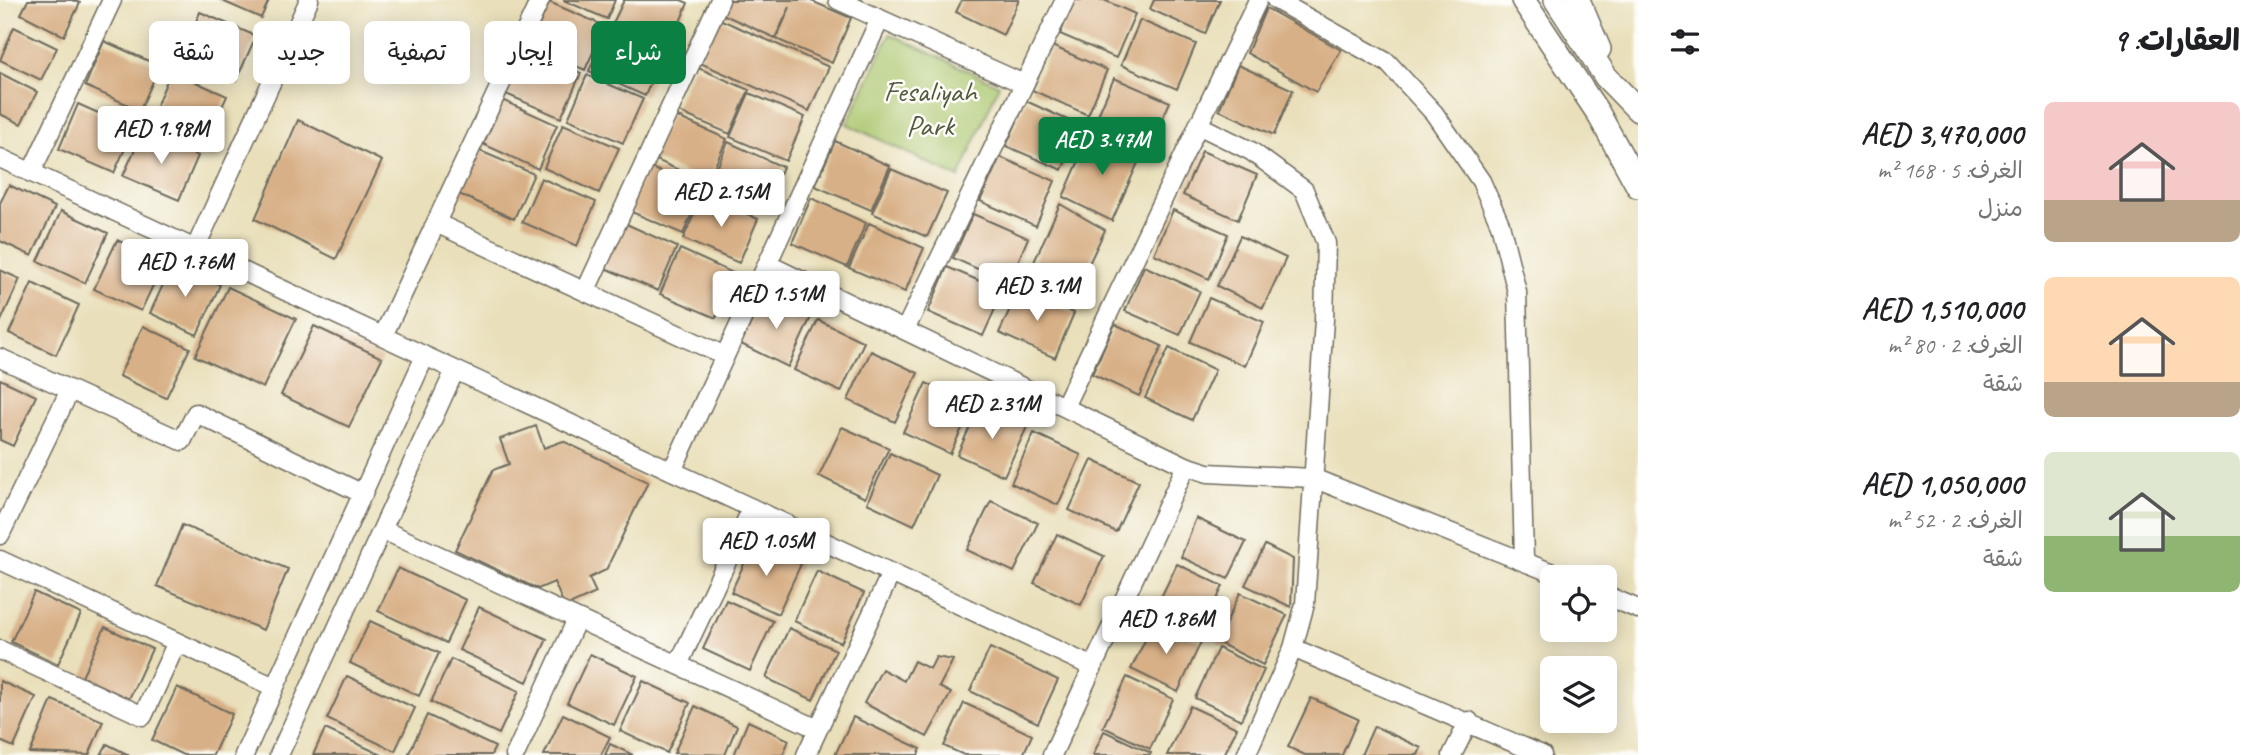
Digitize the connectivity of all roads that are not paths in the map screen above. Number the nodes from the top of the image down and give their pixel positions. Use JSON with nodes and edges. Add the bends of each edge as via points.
{"nodes":[{"id":1,"x":112,"y":0,"type":"edge"},
{"id":2,"x":309,"y":0,"type":"edge"},
{"id":3,"x":540,"y":0,"type":"edge"},
{"id":4,"x":720,"y":0,"type":"edge"},
{"id":5,"x":838,"y":0,"type":"edge"},
{"id":6,"x":1065,"y":0,"type":"edge"},
{"id":7,"x":1258,"y":0,"type":"edge"},
{"id":8,"x":1276,"y":0,"type":"edge"},
{"id":9,"x":1523,"y":0,"type":"edge"},
{"id":10,"x":1556,"y":0,"type":"edge"},
{"id":11,"x":1578,"y":0,"type":"edge"},
{"id":12,"x":880,"y":19,"type":"junction"},
{"id":13,"x":1024,"y":84,"type":"junction"},
{"id":14,"x":1638,"y":108,"type":"edge"},
{"id":15,"x":1198,"y":125,"type":"junction"},
{"id":16,"x":0,"y":158,"type":"edge"},
{"id":17,"x":31,"y":173,"type":"junction"},
{"id":18,"x":1638,"y":186,"type":"edge"},
{"id":19,"x":436,"y":223,"type":"junction"},
{"id":20,"x":195,"y":249,"type":"junction"},
{"id":21,"x":767,"y":264,"type":"junction"},
{"id":22,"x":586,"y":290,"type":"junction"},
{"id":23,"x":905,"y":330,"type":"junction"},
{"id":24,"x":383,"y":337,"type":"junction"},
{"id":25,"x":425,"y":356,"type":"junction"},
{"id":26,"x":725,"y":356,"type":"junction"},
{"id":27,"x":0,"y":358,"type":"edge"},
{"id":28,"x":455,"y":370,"type":"junction"},
{"id":29,"x":70,"y":390,"type":"junction"},
{"id":30,"x":1064,"y":407,"type":"junction"},
{"id":31,"x":1186,"y":466,"type":"junction"},
{"id":32,"x":672,"y":471,"type":"junction"},
{"id":33,"x":1313,"y":478,"type":"junction"},
{"id":34,"x":363,"y":494,"type":"junction"},
{"id":35,"x":752,"y":508,"type":"junction"},
{"id":36,"x":383,"y":530,"type":"junction"},
{"id":37,"x":0,"y":535,"type":"edge"},
{"id":38,"x":0,"y":560,"type":"edge"},
{"id":39,"x":1524,"y":560,"type":"junction"},
{"id":40,"x":1540,"y":567,"type":"edge"},
{"id":41,"x":891,"y":573,"type":"junction"},
{"id":42,"x":1617,"y":600,"type":"edge"},
{"id":43,"x":1638,"y":609,"type":"edge"},
{"id":44,"x":577,"y":619,"type":"junction"},
{"id":45,"x":177,"y":642,"type":"junction"},
{"id":46,"x":1293,"y":648,"type":"junction"},
{"id":47,"x":0,"y":650,"type":"edge"},
{"id":48,"x":678,"y":665,"type":"junction"},
{"id":49,"x":1093,"y":667,"type":"junction"},
{"id":50,"x":274,"y":687,"type":"junction"},
{"id":51,"x":1469,"y":721,"type":"junction"},
{"id":52,"x":818,"y":729,"type":"junction"},
{"id":53,"x":244,"y":755,"type":"edge"},
{"id":54,"x":279,"y":755,"type":"edge"},
{"id":55,"x":514,"y":755,"type":"edge"},
{"id":56,"x":806,"y":755,"type":"edge"},
{"id":57,"x":1052,"y":755,"type":"edge"},
{"id":58,"x":1246,"y":755,"type":"edge"},
{"id":59,"x":1452,"y":755,"type":"edge"},
{"id":60,"x":1540,"y":755,"type":"edge"}],
"edges":[{"from":1,"to":17,"type":"street"},
{"from":2,"to":20,"type":"street"},
{"from":3,"to":19,"type":"street"},
{"from":4,"to":22,"type":"street"},
{"from":5,"to":12,"type":"street"},
{"from":6,"to":13,"type":"street"},
{"from":7,"to":15,"type":"street"},
{"from":8,"to":39,"type":"street","via":[[1388,63],[1434,113],[1481,181],[1500,225],[1517,292]]},
{"from":9,"to":18,"type":"main road","via":[[1598,113]]},
{"from":10,"to":14,"type":"main road","via":[[1606,76]]},
{"from":11,"to":14,"type":"main road","via":[[1601,53]]},
{"from":12,"to":13,"type":"street"},
{"from":12,"to":21,"type":"street"},
{"from":13,"to":23,"type":"street"},
{"from":15,"to":30,"type":"street"},
{"from":15,"to":33,"type":"street","via":[[1251,151],[1304,190],[1326,243]]},
{"from":16,"to":17,"type":"street"},
{"from":17,"to":20,"type":"street"},
{"from":19,"to":22,"type":"street"},
{"from":19,"to":24,"type":"street"},
{"from":20,"to":24,"type":"street"},
{"from":21,"to":23,"type":"street"},
{"from":21,"to":26,"type":"street"},
{"from":22,"to":26,"type":"street"},
{"from":23,"to":30,"type":"street"},
{"from":24,"to":25,"type":"street"},
{"from":25,"to":28,"type":"street"},
{"from":25,"to":34,"type":"street"},
{"from":26,"to":32,"type":"street"},
{"from":27,"to":29,"type":"street"},
{"from":28,"to":32,"type":"street"},
{"from":28,"to":36,"type":"street"},
{"from":29,"to":34,"type":"street","via":[[182,441],[196,413]]},
{"from":29,"to":37,"type":"street"},
{"from":30,"to":31,"type":"street"},
{"from":31,"to":33,"type":"street","via":[[1208,473]]},
{"from":31,"to":49,"type":"street"},
{"from":32,"to":35,"type":"street"},
{"from":33,"to":39,"type":"street"},
{"from":33,"to":46,"type":"street","via":[[1305,604]]},
{"from":34,"to":50,"type":"street"},
{"from":35,"to":41,"type":"street"},
{"from":35,"to":48,"type":"street"},
{"from":36,"to":44,"type":"street"},
{"from":36,"to":54,"type":"street"},
{"from":38,"to":45,"type":"street"},
{"from":39,"to":40,"type":"street"},
{"from":41,"to":49,"type":"street"},
{"from":41,"to":52,"type":"street"},
{"from":42,"to":43,"type":"street"},
{"from":44,"to":48,"type":"street"},
{"from":44,"to":55,"type":"street"},
{"from":45,"to":47,"type":"street","via":[[143,716]]},
{"from":45,"to":50,"type":"street"},
{"from":46,"to":51,"type":"street"},
{"from":46,"to":58,"type":"street"},
{"from":48,"to":52,"type":"street"},
{"from":49,"to":57,"type":"street"},
{"from":50,"to":53,"type":"street"},
{"from":51,"to":59,"type":"street"},
{"from":51,"to":60,"type":"street"},
{"from":52,"to":56,"type":"street"}]}
